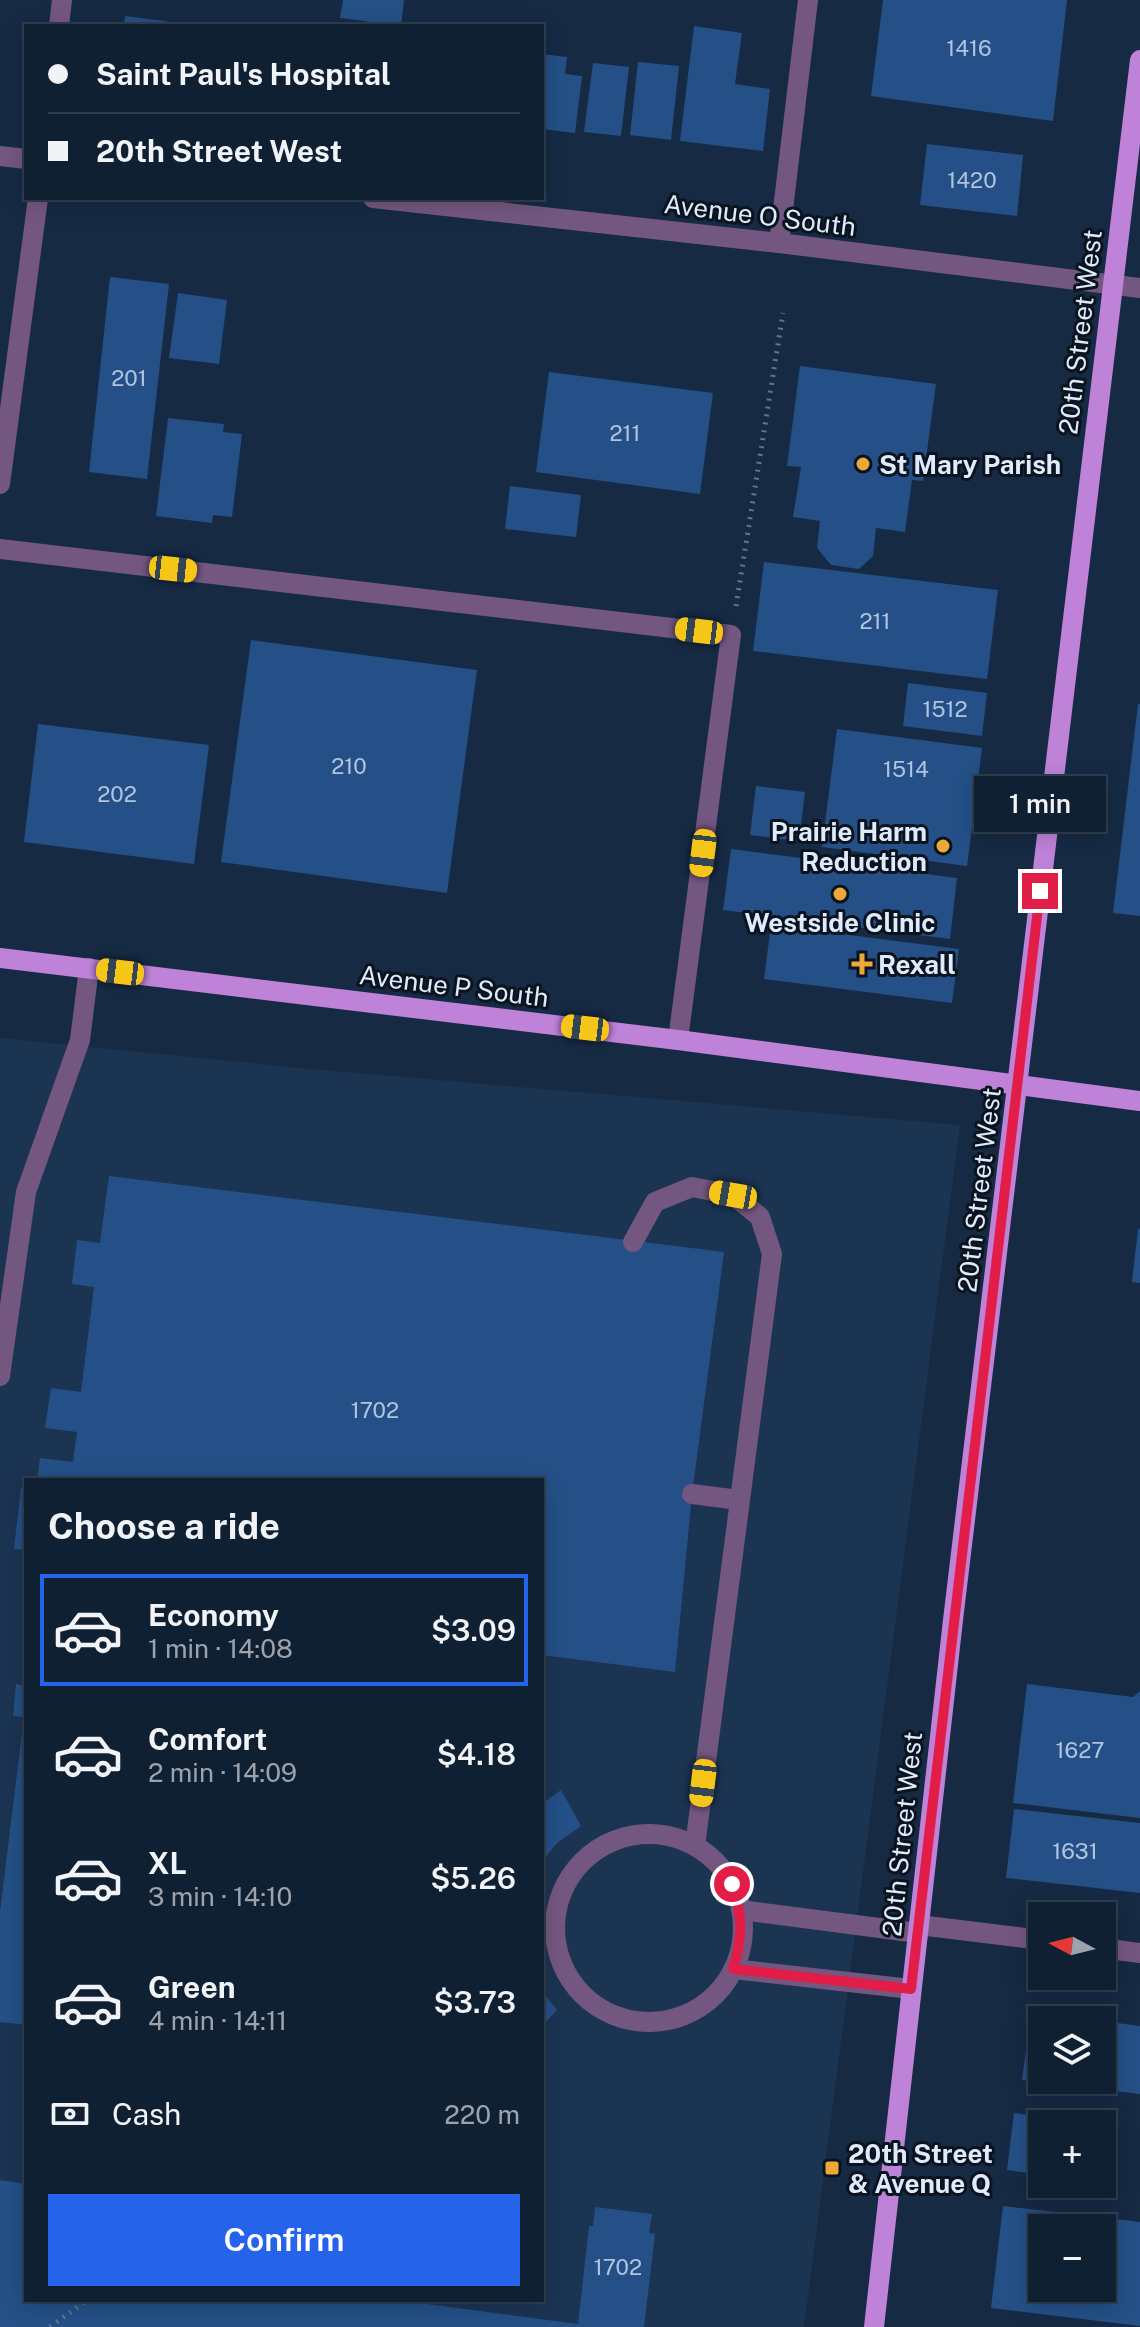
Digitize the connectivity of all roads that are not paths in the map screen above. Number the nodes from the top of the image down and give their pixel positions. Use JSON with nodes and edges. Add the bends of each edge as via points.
{"nodes":[{"id":1,"x":62,"y":0,"type":"edge"},
{"id":2,"x":808,"y":0,"type":"edge"},
{"id":3,"x":59,"y":24,"type":"edge"},
{"id":4,"x":1140,"y":60,"type":"edge"},
{"id":5,"x":0,"y":156,"type":"edge"},
{"id":6,"x":24,"y":159,"type":"edge"},
{"id":7,"x":38,"y":200,"type":"edge"},
{"id":8,"x":391,"y":200,"type":"edge"},
{"id":9,"x":779,"y":243,"type":"junction"},
{"id":10,"x":1112,"y":285,"type":"junction"},
{"id":11,"x":1140,"y":288,"type":"edge"},
{"id":12,"x":0,"y":484,"type":"edge"},
{"id":13,"x":0,"y":549,"type":"edge"},
{"id":14,"x":0,"y":958,"type":"edge"},
{"id":15,"x":89,"y":968,"type":"junction"},
{"id":16,"x":678,"y":1040,"type":"junction"},
{"id":17,"x":1018,"y":1085,"type":"junction"},
{"id":18,"x":1140,"y":1101,"type":"edge"},
{"id":19,"x":633,"y":1242,"type":"dead end"},
{"id":20,"x":0,"y":1376,"type":"edge"},
{"id":21,"x":692,"y":1494,"type":"dead end"},
{"id":22,"x":739,"y":1500,"type":"junction"},
{"id":23,"x":695,"y":1846,"type":"junction"},
{"id":24,"x":741,"y":1910,"type":"junction"},
{"id":25,"x":918,"y":1929,"type":"junction"},
{"id":26,"x":1028,"y":1939,"type":"edge"},
{"id":27,"x":1116,"y":1950,"type":"edge"},
{"id":28,"x":1140,"y":1953,"type":"edge"},
{"id":29,"x":733,"y":1969,"type":"junction"},
{"id":30,"x":911,"y":1989,"type":"junction"},
{"id":31,"x":874,"y":2327,"type":"edge"}],
"edges":[{"from":1,"to":3,"type":"street"},
{"from":2,"to":9,"type":"street"},
{"from":4,"to":10,"type":"main road","name":"20th Street West"},
{"from":5,"to":6,"type":"street"},
{"from":7,"to":12,"type":"street"},
{"from":8,"to":9,"type":"street","name":"Avenue O South"},
{"from":9,"to":10,"type":"street","name":"Avenue O South"},
{"from":10,"to":11,"type":"street","name":"Avenue O South"},
{"from":10,"to":17,"type":"main road","name":"20th Street West"},
{"from":13,"to":16,"type":"street","via":[[731,635]]},
{"from":14,"to":15,"type":"main road","name":"Avenue P South"},
{"from":15,"to":16,"type":"main road","name":"Avenue P South"},
{"from":15,"to":20,"type":"street","via":[[80,1040],[26,1192]]},
{"from":16,"to":17,"type":"main road","name":"Avenue P South"},
{"from":17,"to":18,"type":"main road","name":"Avenue P South"},
{"from":17,"to":25,"type":"main road","name":"20th Street West"},
{"from":19,"to":22,"type":"street","via":[[655,1202],[692,1187],[733,1195],[760,1217],[772,1254]]},
{"from":21,"to":22,"type":"street"},
{"from":22,"to":23,"type":"street"},
{"from":23,"to":24,"type":"street","via":[[732,1884]]},
{"from":23,"to":29,"type":"street","via":[[668,1835],[639,1834],[611,1841],[586,1857],[567,1880],[557,1908],[554,1937],[562,1966],[600,2009],[627,2020],[656,2022],[705,2004]]},
{"from":24,"to":25,"type":"street"},
{"from":24,"to":29,"type":"street","via":[[742,1940]]},
{"from":25,"to":26,"type":"street"},
{"from":25,"to":30,"type":"main road","name":"20th Street West"},
{"from":27,"to":28,"type":"street"},
{"from":29,"to":30,"type":"street"},
{"from":30,"to":31,"type":"main road","name":"20th Street West"}]}
